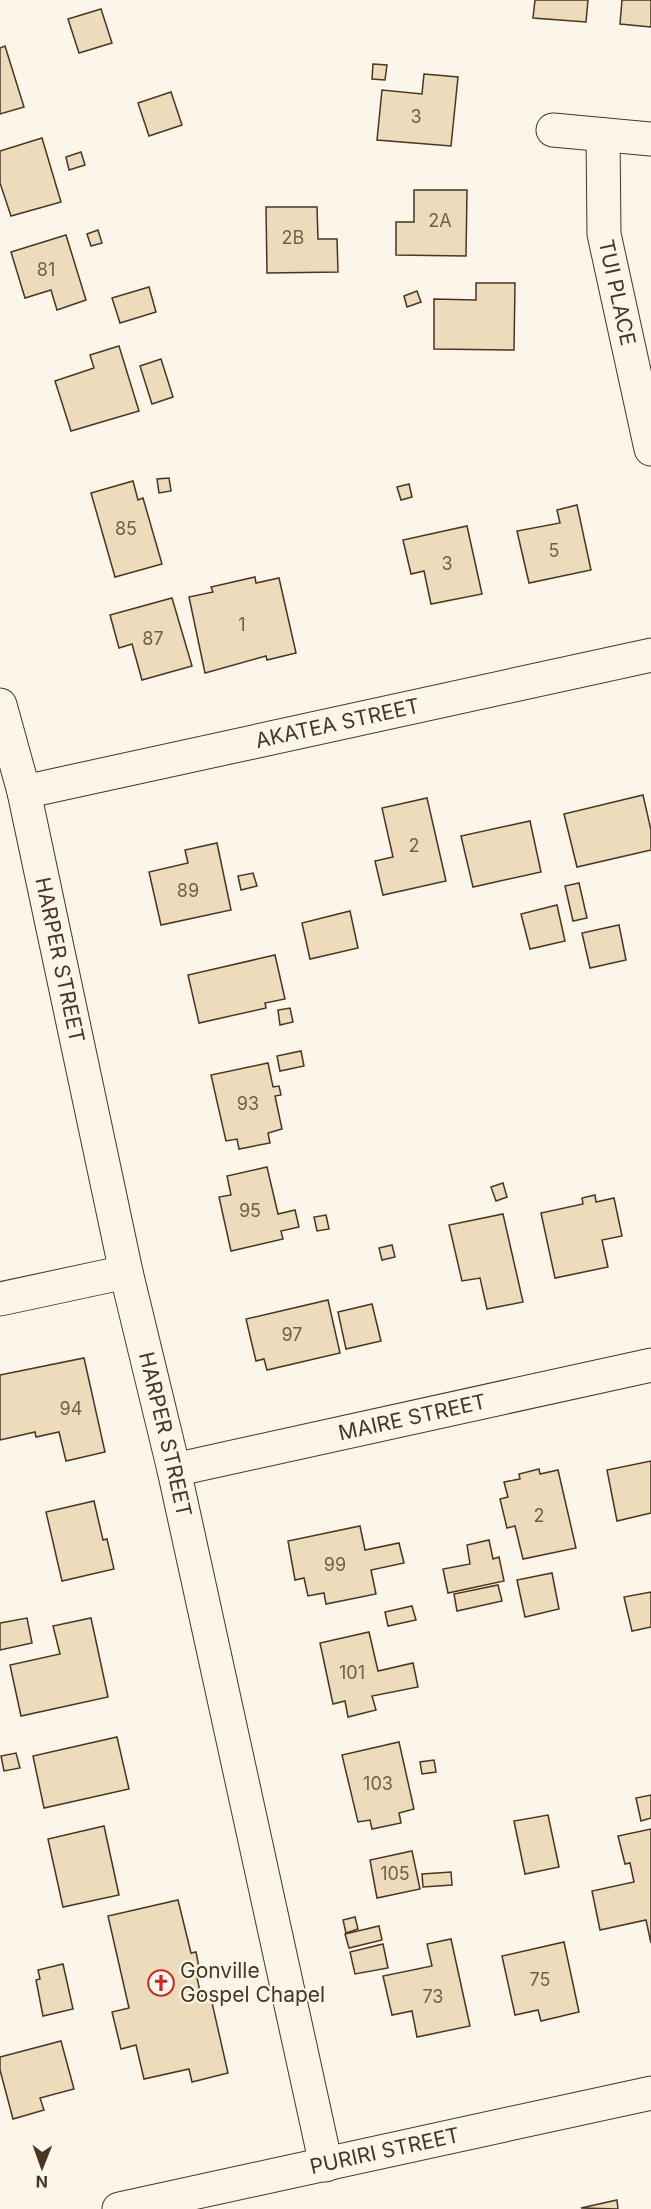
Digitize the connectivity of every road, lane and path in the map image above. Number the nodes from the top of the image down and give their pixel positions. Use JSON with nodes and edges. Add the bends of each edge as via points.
{"nodes":[{"id":1,"x":553,"y":130,"type":"dead end"},
{"id":2,"x":603,"y":135,"type":"junction"},
{"id":3,"x":651,"y":139,"type":"edge"},
{"id":4,"x":651,"y":449,"type":"edge"},
{"id":5,"x":651,"y":655,"type":"edge"},
{"id":6,"x":0,"y":705,"type":"edge"},
{"id":7,"x":24,"y":792,"type":"junction"},
{"id":8,"x":126,"y":1272,"type":"junction"},
{"id":9,"x":0,"y":1299,"type":"edge"},
{"id":10,"x":651,"y":1365,"type":"edge"},
{"id":11,"x":174,"y":1470,"type":"junction"},
{"id":12,"x":651,"y":2093,"type":"edge"},
{"id":13,"x":326,"y":2165,"type":"junction"},
{"id":14,"x":125,"y":2208,"type":"edge"}],
"edges":[{"from":1,"to":2,"type":"street"},
{"from":2,"to":3,"type":"street"},
{"from":2,"to":4,"type":"street","name":"TUI PLACE","via":[[604,234]]},
{"from":5,"to":7,"type":"street","name":"AKATEA STREET"},
{"from":6,"to":7,"type":"street","name":"HARPER STREET"},
{"from":7,"to":8,"type":"street","name":"HARPER STREET"},
{"from":8,"to":9,"type":"street"},
{"from":8,"to":11,"type":"street","name":"HARPER STREET"},
{"from":10,"to":11,"type":"street","name":"MAIRE STREET"},
{"from":11,"to":13,"type":"street","name":"HARPER STREET"},
{"from":12,"to":13,"type":"street","name":"PURIRI STREET"},
{"from":13,"to":14,"type":"street","name":"PURIRI STREET"}]}
